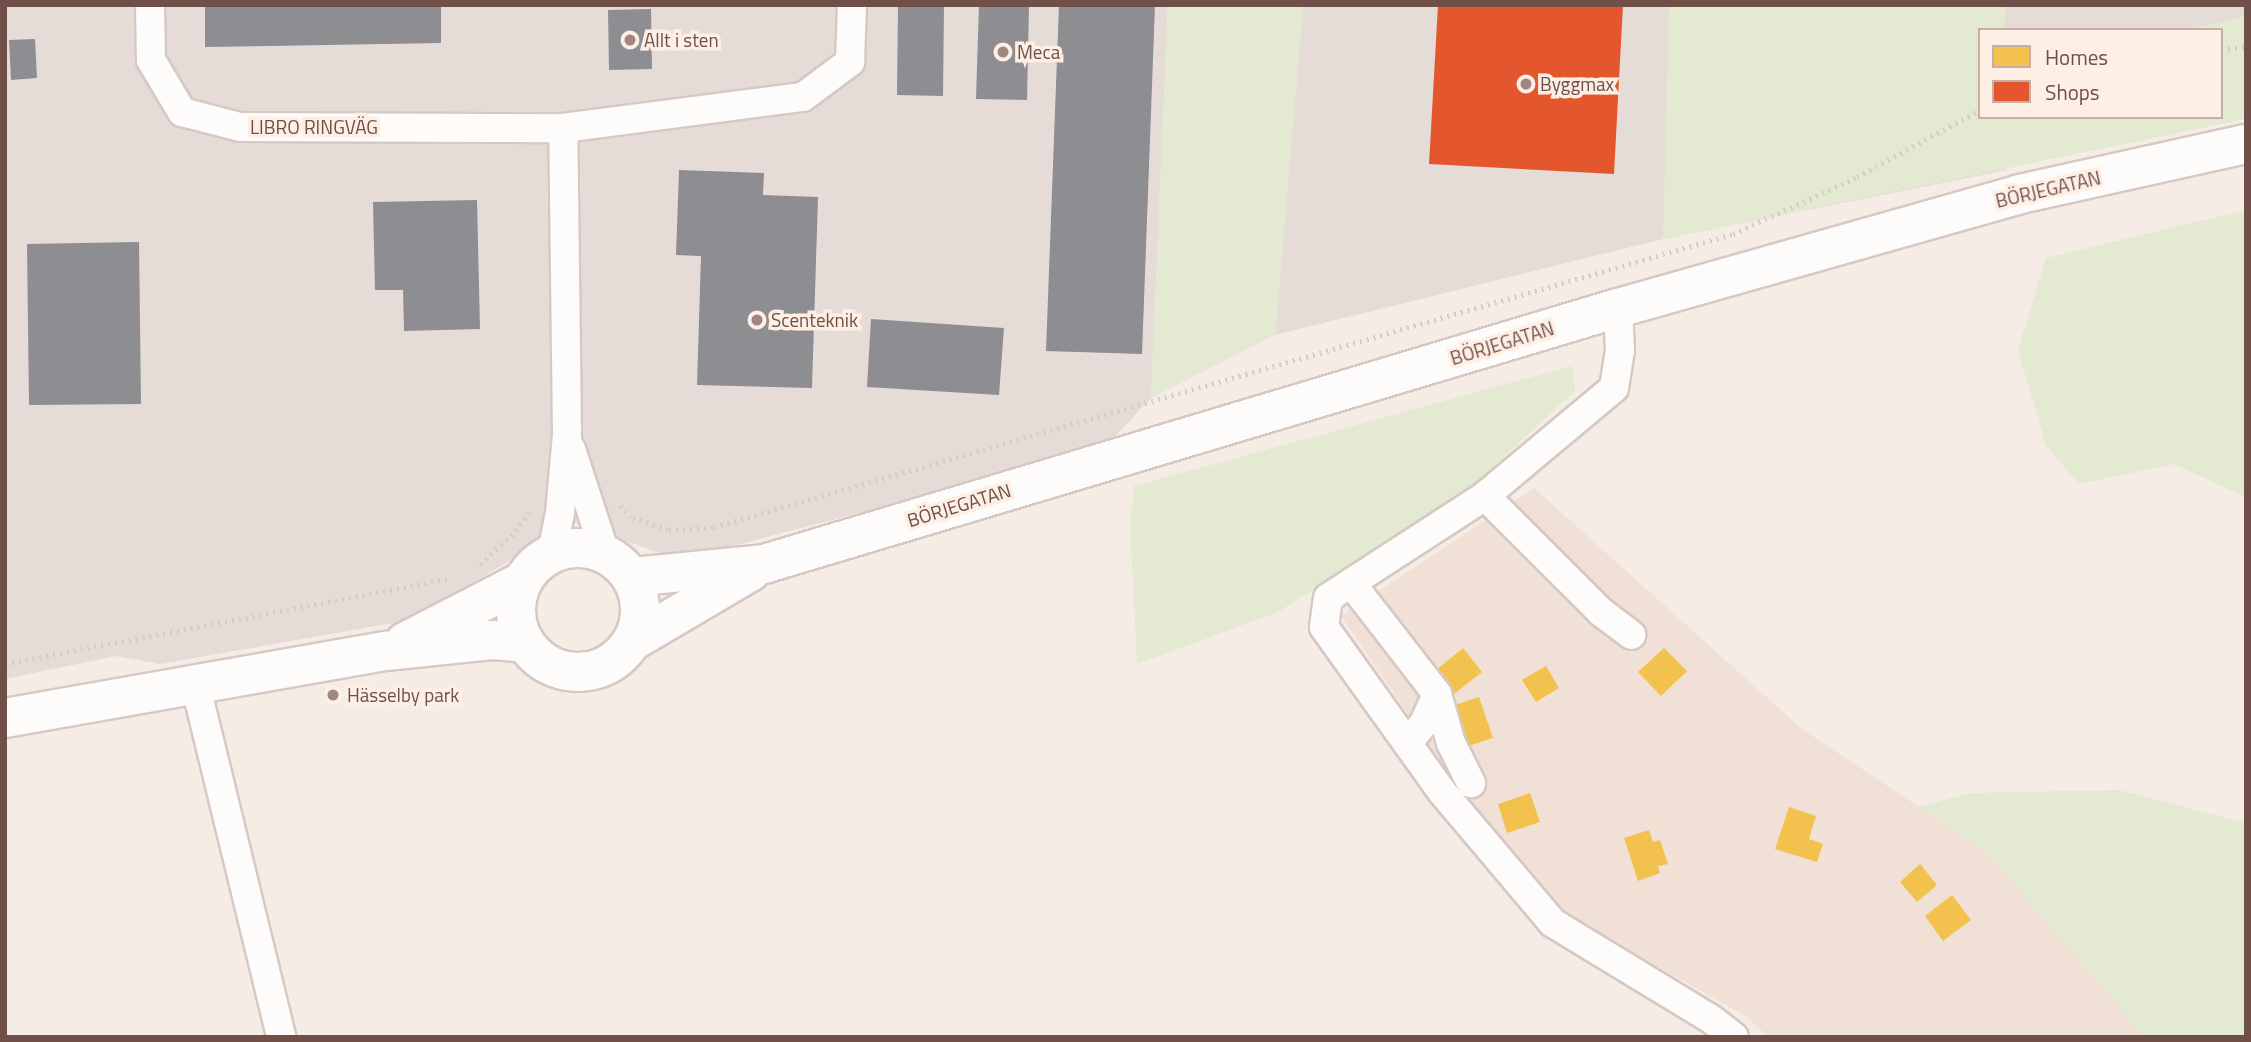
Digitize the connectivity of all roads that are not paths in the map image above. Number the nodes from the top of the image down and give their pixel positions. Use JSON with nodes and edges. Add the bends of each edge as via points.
{"nodes":[{"id":1,"x":150,"y":5,"type":"edge"},
{"id":2,"x":852,"y":5,"type":"edge"},
{"id":3,"x":563,"y":128,"type":"junction"},
{"id":4,"x":2246,"y":144,"type":"edge"},
{"id":5,"x":1618,"y":308,"type":"junction"},
{"id":6,"x":567,"y":435,"type":"junction"},
{"id":7,"x":1485,"y":496,"type":"junction"},
{"id":8,"x":552,"y":553,"type":"junction"},
{"id":9,"x":764,"y":564,"type":"junction"},
{"id":10,"x":618,"y":565,"type":"junction"},
{"id":11,"x":521,"y":582,"type":"junction"},
{"id":12,"x":1352,"y":583,"type":"junction"},
{"id":13,"x":1631,"y":635,"type":"dead end"},
{"id":14,"x":633,"y":641,"type":"junction"},
{"id":15,"x":524,"y":643,"type":"junction"},
{"id":16,"x":386,"y":652,"type":"junction"},
{"id":17,"x":196,"y":687,"type":"junction"},
{"id":18,"x":1437,"y":694,"type":"junction"},
{"id":19,"x":5,"y":718,"type":"edge"},
{"id":20,"x":1408,"y":743,"type":"junction"},
{"id":21,"x":1471,"y":783,"type":"dead end"},
{"id":22,"x":281,"y":1037,"type":"edge"},
{"id":23,"x":1734,"y":1037,"type":"edge"}],
"edges":[{"from":1,"to":3,"type":"street","name":"LIBRO RINGVÄG","via":[[151,60],[182,112],[240,127]]},
{"from":2,"to":3,"type":"street","name":"LIBRO RINGVÄG","via":[[850,62],[803,97]]},
{"from":3,"to":6,"type":"street"},
{"from":4,"to":5,"type":"main road","name":"BÖRJEGATAN","via":[[2021,194]]},
{"from":5,"to":7,"type":"street","via":[[1620,350],[1614,388]]},
{"from":5,"to":9,"type":"main road","name":"BÖRJEGATAN"},
{"from":6,"to":8,"type":"street"},
{"from":6,"to":10,"type":"street"},
{"from":7,"to":12,"type":"street"},
{"from":7,"to":13,"type":"street","via":[[1601,612]]},
{"from":8,"to":10,"type":"main road","via":[[579,548]]},
{"from":8,"to":11,"type":"main road","via":[[534,565]]},
{"from":9,"to":10,"type":"main road","name":"BÖRJEGATAN"},
{"from":9,"to":14,"type":"main road","name":"BÖRJEGATAN"},
{"from":10,"to":14,"type":"main road","via":[[640,598],[640,620]]},
{"from":11,"to":15,"type":"main road","via":[[515,613]]},
{"from":11,"to":16,"type":"main road"},
{"from":12,"to":18,"type":"street"},
{"from":12,"to":20,"type":"street","via":[[1328,598],[1324,627]]},
{"from":14,"to":15,"type":"main road","via":[[619,658],[600,669],[579,673],[538,659]]},
{"from":15,"to":16,"type":"main road","via":[[492,640]]},
{"from":16,"to":17,"type":"main road"},
{"from":17,"to":19,"type":"main road"},
{"from":17,"to":22,"type":"street"},
{"from":18,"to":20,"type":"street","via":[[1424,723]]},
{"from":18,"to":21,"type":"street","via":[[1451,743]]},
{"from":20,"to":23,"type":"street","via":[[1443,793],[1553,923]]}]}
